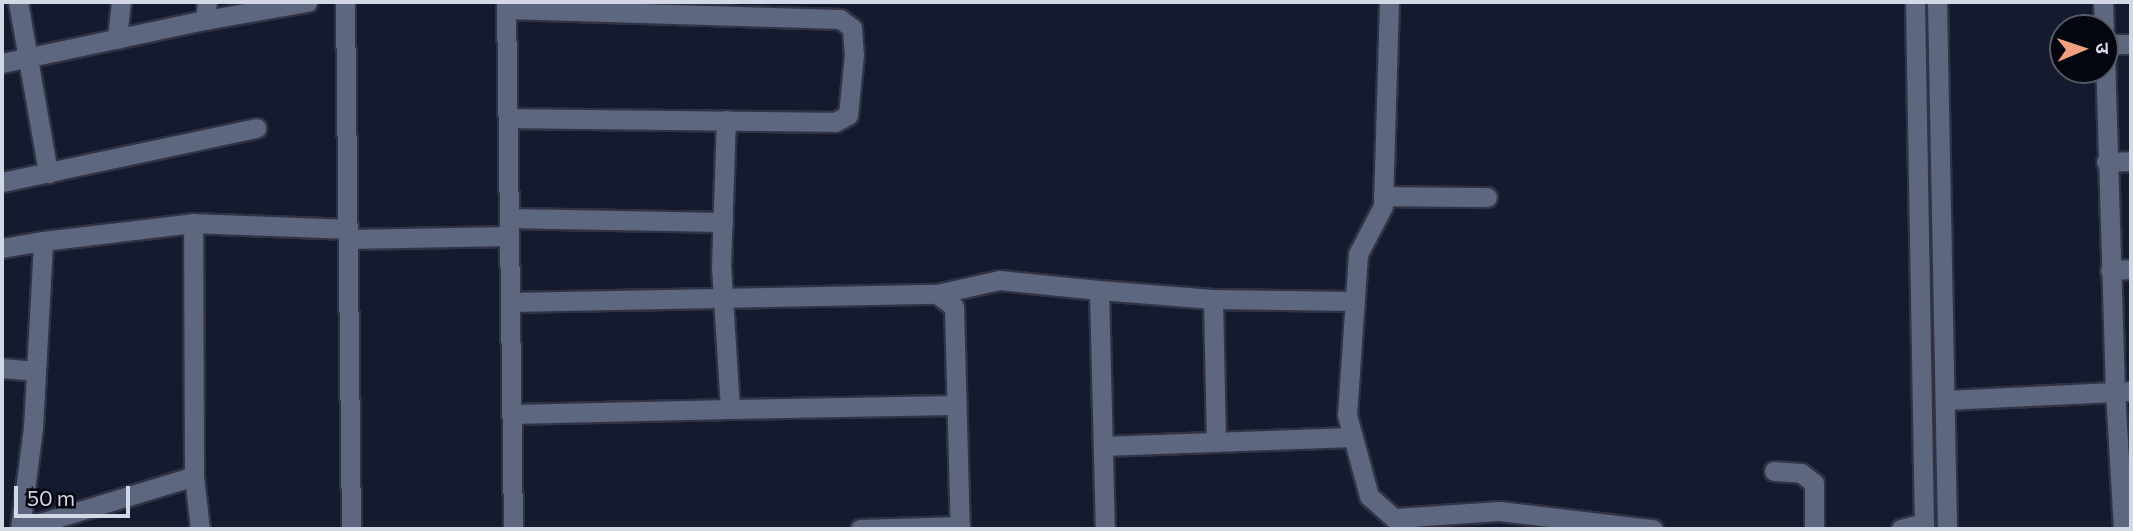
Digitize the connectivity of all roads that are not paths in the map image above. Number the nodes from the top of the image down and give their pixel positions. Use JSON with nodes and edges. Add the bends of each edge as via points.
{"nodes":[{"id":1,"x":18,"y":2,"type":"edge"},
{"id":2,"x":121,"y":2,"type":"edge"},
{"id":3,"x":307,"y":2,"type":"edge"},
{"id":4,"x":345,"y":2,"type":"edge"},
{"id":5,"x":1389,"y":2,"type":"edge"},
{"id":6,"x":1915,"y":2,"type":"edge"},
{"id":7,"x":1937,"y":2,"type":"edge"},
{"id":8,"x":506,"y":6,"type":"edge"},
{"id":9,"x":206,"y":11,"type":"edge"},
{"id":10,"x":117,"y":39,"type":"junction"},
{"id":11,"x":24,"y":58,"type":"junction"},
{"id":12,"x":2,"y":63,"type":"edge"},
{"id":13,"x":2105,"y":84,"type":"edge"},
{"id":14,"x":508,"y":118,"type":"junction"},
{"id":15,"x":726,"y":120,"type":"junction"},
{"id":16,"x":256,"y":128,"type":"dead end"},
{"id":17,"x":2131,"y":161,"type":"edge"},
{"id":18,"x":2106,"y":162,"type":"junction"},
{"id":19,"x":48,"y":173,"type":"junction"},
{"id":20,"x":2,"y":182,"type":"edge"},
{"id":21,"x":1383,"y":196,"type":"junction"},
{"id":22,"x":1487,"y":197,"type":"dead end"},
{"id":23,"x":723,"y":222,"type":"junction"},
{"id":24,"x":193,"y":223,"type":"junction"},
{"id":25,"x":509,"y":227,"type":"junction"},
{"id":26,"x":348,"y":234,"type":"junction"},
{"id":27,"x":43,"y":241,"type":"junction"},
{"id":28,"x":2,"y":248,"type":"edge"},
{"id":29,"x":2131,"y":269,"type":"edge"},
{"id":30,"x":2110,"y":270,"type":"junction"},
{"id":31,"x":1099,"y":290,"type":"junction"},
{"id":32,"x":937,"y":294,"type":"junction"},
{"id":33,"x":724,"y":298,"type":"junction"},
{"id":34,"x":1213,"y":299,"type":"junction"},
{"id":35,"x":1352,"y":301,"type":"junction"},
{"id":36,"x":510,"y":302,"type":"junction"},
{"id":37,"x":2,"y":368,"type":"edge"},
{"id":38,"x":36,"y":371,"type":"junction"},
{"id":39,"x":2123,"y":392,"type":"edge"},
{"id":40,"x":1945,"y":400,"type":"junction"},
{"id":41,"x":954,"y":405,"type":"junction"},
{"id":42,"x":730,"y":409,"type":"junction"},
{"id":43,"x":512,"y":414,"type":"junction"},
{"id":44,"x":1349,"y":437,"type":"junction"},
{"id":45,"x":1216,"y":442,"type":"junction"},
{"id":46,"x":1105,"y":446,"type":"junction"},
{"id":47,"x":1774,"y":471,"type":"dead end"},
{"id":48,"x":194,"y":476,"type":"junction"},
{"id":49,"x":1401,"y":524,"type":"edge"},
{"id":50,"x":1924,"y":526,"type":"edge"},
{"id":51,"x":960,"y":528,"type":"edge"},
{"id":52,"x":20,"y":529,"type":"edge"},
{"id":53,"x":200,"y":529,"type":"edge"},
{"id":54,"x":351,"y":529,"type":"edge"},
{"id":55,"x":513,"y":529,"type":"edge"},
{"id":56,"x":860,"y":529,"type":"edge"},
{"id":57,"x":1105,"y":529,"type":"edge"},
{"id":58,"x":1653,"y":529,"type":"edge"},
{"id":59,"x":1814,"y":529,"type":"edge"},
{"id":60,"x":1902,"y":529,"type":"edge"},
{"id":61,"x":1947,"y":529,"type":"edge"},
{"id":62,"x":2123,"y":529,"type":"edge"}],
"edges":[{"from":1,"to":11,"type":"street"},
{"from":2,"to":10,"type":"street"},
{"from":3,"to":9,"type":"street"},
{"from":4,"to":26,"type":"street"},
{"from":5,"to":21,"type":"street"},
{"from":6,"to":50,"type":"street"},
{"from":7,"to":40,"type":"street"},
{"from":8,"to":14,"type":"street"},
{"from":8,"to":15,"type":"street","via":[[822,18],[852,28],[848,115],[835,122]]},
{"from":9,"to":10,"type":"street"},
{"from":10,"to":11,"type":"street"},
{"from":11,"to":12,"type":"street"},
{"from":11,"to":19,"type":"street"},
{"from":13,"to":18,"type":"street"},
{"from":14,"to":15,"type":"street"},
{"from":14,"to":25,"type":"street"},
{"from":15,"to":23,"type":"street"},
{"from":16,"to":19,"type":"street"},
{"from":17,"to":18,"type":"street"},
{"from":18,"to":30,"type":"street"},
{"from":19,"to":20,"type":"street"},
{"from":21,"to":22,"type":"street"},
{"from":21,"to":35,"type":"street","via":[[1358,254]]},
{"from":23,"to":25,"type":"street"},
{"from":23,"to":33,"type":"street"},
{"from":24,"to":26,"type":"street"},
{"from":24,"to":27,"type":"street"},
{"from":24,"to":48,"type":"street"},
{"from":25,"to":26,"type":"street"},
{"from":25,"to":36,"type":"street"},
{"from":26,"to":54,"type":"street"},
{"from":27,"to":28,"type":"street"},
{"from":27,"to":38,"type":"street"},
{"from":29,"to":30,"type":"street"},
{"from":30,"to":39,"type":"street"},
{"from":31,"to":32,"type":"street","via":[[999,280]]},
{"from":31,"to":34,"type":"street"},
{"from":31,"to":46,"type":"street"},
{"from":32,"to":33,"type":"street"},
{"from":32,"to":41,"type":"street","via":[[954,307]]},
{"from":33,"to":36,"type":"street"},
{"from":33,"to":42,"type":"street"},
{"from":34,"to":35,"type":"street"},
{"from":34,"to":45,"type":"street"},
{"from":35,"to":44,"type":"street"},
{"from":36,"to":43,"type":"street"},
{"from":37,"to":38,"type":"street"},
{"from":38,"to":52,"type":"street"},
{"from":39,"to":40,"type":"street"},
{"from":39,"to":62,"type":"street"},
{"from":40,"to":61,"type":"street"},
{"from":41,"to":42,"type":"street"},
{"from":41,"to":51,"type":"street"},
{"from":42,"to":43,"type":"street"},
{"from":43,"to":55,"type":"street"},
{"from":44,"to":45,"type":"street"},
{"from":44,"to":49,"type":"street","via":[[1369,496]]},
{"from":45,"to":46,"type":"street"},
{"from":46,"to":57,"type":"street"},
{"from":47,"to":59,"type":"street","via":[[1801,473],[1814,483]]},
{"from":48,"to":52,"type":"street"},
{"from":48,"to":53,"type":"street"},
{"from":49,"to":58,"type":"street","via":[[1499,511]]},
{"from":50,"to":60,"type":"street"},
{"from":51,"to":56,"type":"street"}]}
